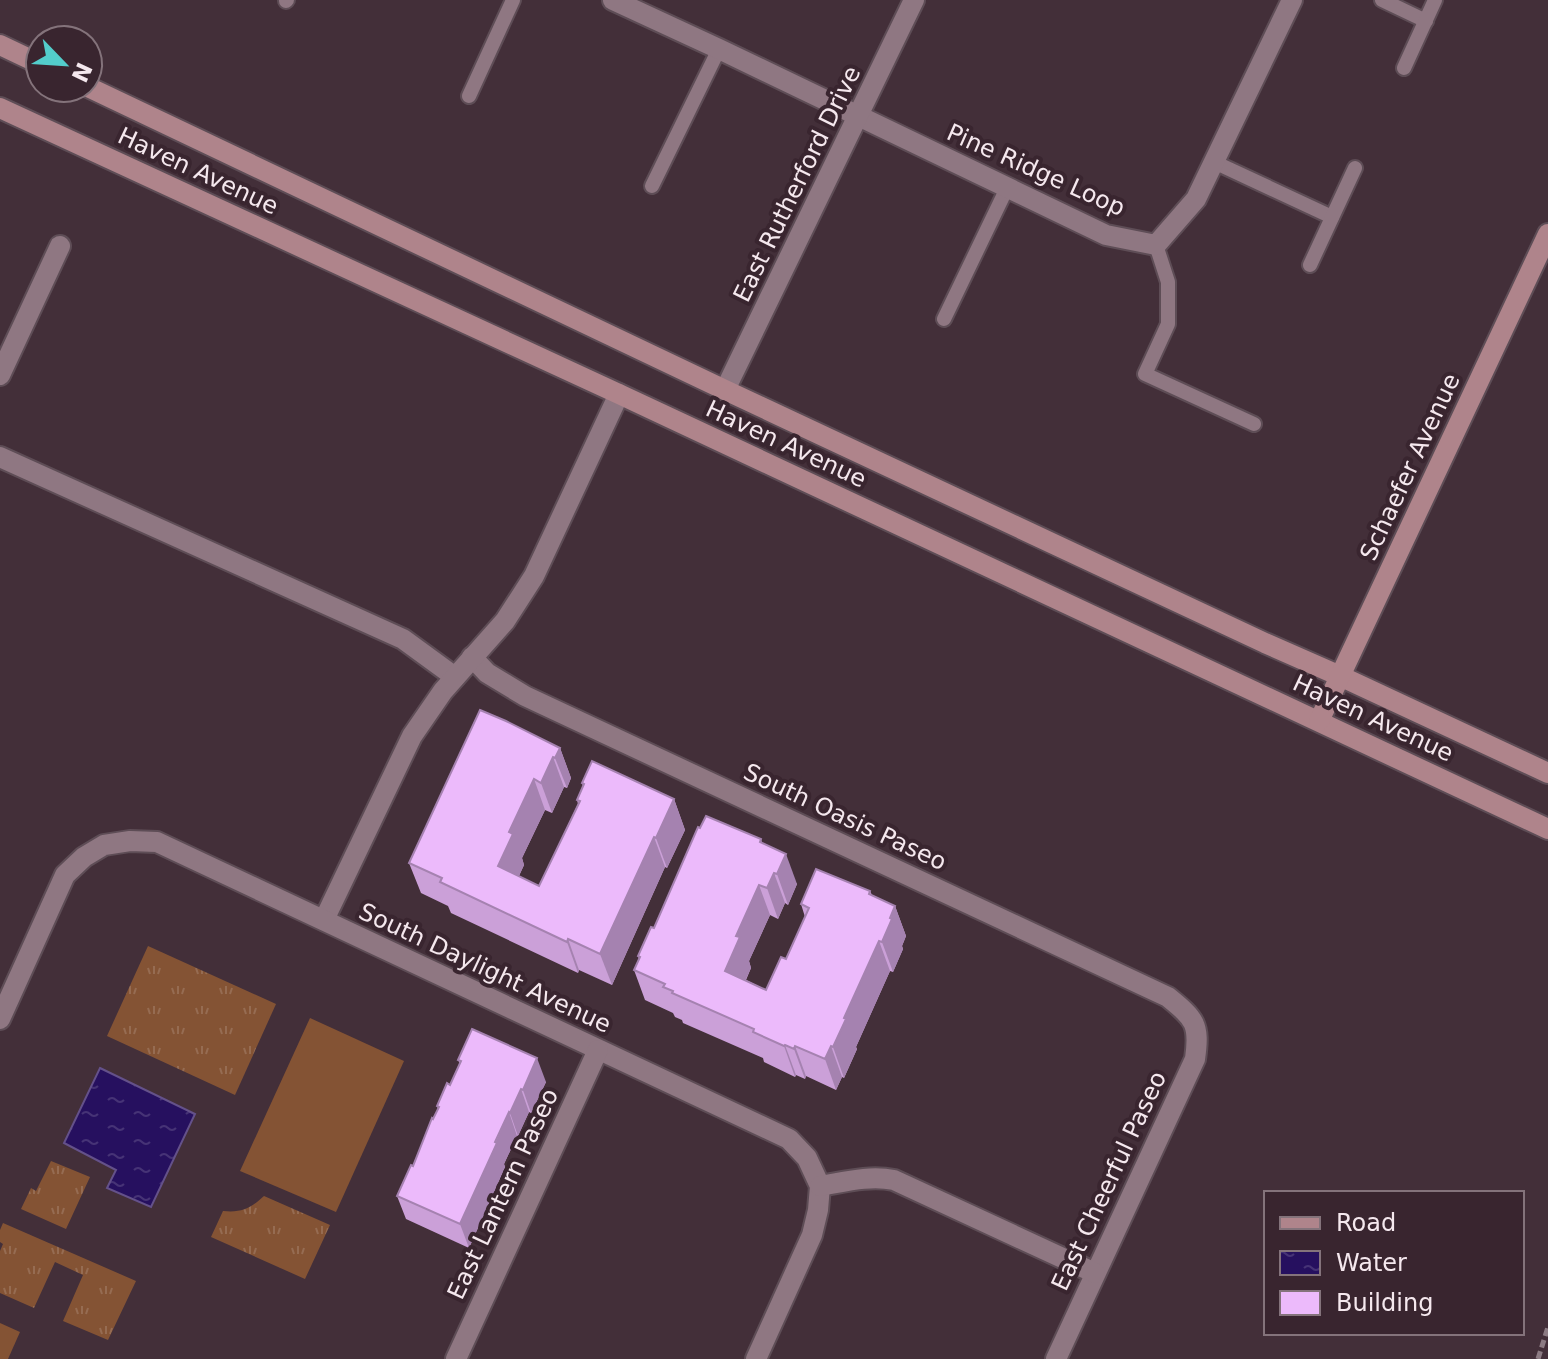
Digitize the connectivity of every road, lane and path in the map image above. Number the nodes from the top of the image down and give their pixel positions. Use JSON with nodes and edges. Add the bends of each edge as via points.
{"nodes":[{"id":1,"x":513,"y":0,"type":"edge"},
{"id":2,"x":613,"y":0,"type":"edge"},
{"id":3,"x":914,"y":0,"type":"edge"},
{"id":4,"x":1292,"y":0,"type":"edge"},
{"id":5,"x":1382,"y":0,"type":"edge"},
{"id":6,"x":1435,"y":0,"type":"edge"},
{"id":7,"x":1426,"y":21,"type":"junction"},
{"id":8,"x":0,"y":45,"type":"edge"},
{"id":9,"x":719,"y":49,"type":"junction"},
{"id":10,"x":24,"y":56,"type":"edge"},
{"id":11,"x":1404,"y":68,"type":"dead end"},
{"id":12,"x":104,"y":95,"type":"edge"},
{"id":13,"x":469,"y":96,"type":"dead end"},
{"id":14,"x":0,"y":108,"type":"edge"},
{"id":15,"x":858,"y":117,"type":"junction"},
{"id":16,"x":1214,"y":162,"type":"junction"},
{"id":17,"x":1355,"y":168,"type":"dead end"},
{"id":18,"x":652,"y":186,"type":"dead end"},
{"id":19,"x":1007,"y":188,"type":"junction"},
{"id":20,"x":1332,"y":217,"type":"junction"},
{"id":21,"x":1548,"y":234,"type":"edge"},
{"id":22,"x":1156,"y":245,"type":"junction"},
{"id":23,"x":60,"y":246,"type":"dead end"},
{"id":24,"x":1310,"y":265,"type":"dead end"},
{"id":25,"x":944,"y":319,"type":"dead end"},
{"id":26,"x":0,"y":375,"type":"edge"},
{"id":27,"x":725,"y":390,"type":"junction"},
{"id":28,"x":619,"y":394,"type":"junction"},
{"id":29,"x":1254,"y":424,"type":"dead end"},
{"id":30,"x":0,"y":457,"type":"edge"},
{"id":31,"x":472,"y":657,"type":"junction"},
{"id":32,"x":1340,"y":676,"type":"junction"},
{"id":33,"x":455,"y":677,"type":"junction"},
{"id":34,"x":1319,"y":721,"type":"junction"},
{"id":35,"x":1548,"y":773,"type":"edge"},
{"id":36,"x":1548,"y":829,"type":"edge"},
{"id":37,"x":324,"y":920,"type":"junction"},
{"id":38,"x":0,"y":1019,"type":"edge"},
{"id":39,"x":1195,"y":1023,"type":"joint"},
{"id":40,"x":598,"y":1050,"type":"junction"},
{"id":41,"x":820,"y":1186,"type":"junction"},
{"id":42,"x":1095,"y":1273,"type":"junction"},
{"id":43,"x":1548,"y":1327,"type":"edge"},
{"id":44,"x":456,"y":1359,"type":"edge"},
{"id":45,"x":756,"y":1359,"type":"edge"},
{"id":46,"x":1056,"y":1359,"type":"edge"},
{"id":47,"x":1538,"y":1359,"type":"edge"}],
"edges":[{"from":1,"to":13,"type":"lane"},
{"from":2,"to":9,"type":"street","name":"Pine Ridge Loop"},
{"from":3,"to":15,"type":"street","name":"East Rutherford Drive"},
{"from":4,"to":16,"type":"street"},
{"from":5,"to":7,"type":"lane"},
{"from":6,"to":7,"type":"lane"},
{"from":7,"to":11,"type":"lane"},
{"from":8,"to":10,"type":"main road"},
{"from":9,"to":15,"type":"street","name":"Pine Ridge Loop"},
{"from":9,"to":18,"type":"lane"},
{"from":12,"to":27,"type":"main road","name":"Haven Avenue"},
{"from":14,"to":28,"type":"main road","name":"Haven Avenue"},
{"from":15,"to":19,"type":"street","name":"Pine Ridge Loop"},
{"from":15,"to":27,"type":"street","name":"East Rutherford Drive"},
{"from":16,"to":20,"type":"lane"},
{"from":16,"to":22,"type":"street","via":[[1196,199]]},
{"from":17,"to":20,"type":"lane"},
{"from":19,"to":22,"type":"street","name":"Pine Ridge Loop","via":[[1106,235]]},
{"from":19,"to":25,"type":"lane"},
{"from":20,"to":24,"type":"lane"},
{"from":21,"to":32,"type":"main road","name":"Schaefer Avenue"},
{"from":22,"to":29,"type":"lane","via":[[1168,282],[1168,324],[1145,374]]},
{"from":23,"to":26,"type":"street"},
{"from":27,"to":32,"type":"main road","name":"Haven Avenue"},
{"from":28,"to":31,"type":"street","via":[[534,576],[505,621]]},
{"from":28,"to":34,"type":"main road","name":"Haven Avenue"},
{"from":30,"to":33,"type":"street","via":[[403,639]]},
{"from":31,"to":33,"type":"street"},
{"from":31,"to":39,"type":"street","name":"South Oasis Paseo","via":[[525,696],[1168,997]]},
{"from":32,"to":34,"type":"main road","name":"Schaefer Avenue"},
{"from":32,"to":35,"type":"main road","name":"Haven Avenue"},
{"from":33,"to":37,"type":"street","via":[[412,736]]},
{"from":34,"to":36,"type":"main road","name":"Haven Avenue"},
{"from":37,"to":38,"type":"street","name":"South Daylight Avenue","via":[[157,842],[104,845],[65,875]]},
{"from":37,"to":40,"type":"street","name":"South Daylight Avenue"},
{"from":39,"to":42,"type":"street","name":"East Cheerful Paseo","via":[[1195,1059]]},
{"from":40,"to":41,"type":"street","name":"South Daylight Avenue","via":[[789,1139],[807,1158]]},
{"from":40,"to":44,"type":"street","name":"East Lantern Paseo"},
{"from":41,"to":42,"type":"street","via":[[866,1178],[894,1180]]},
{"from":41,"to":45,"type":"street","via":[[812,1235]]},
{"from":42,"to":46,"type":"street","name":"East Cheerful Paseo"},
{"from":43,"to":47,"type":"path"}]}
